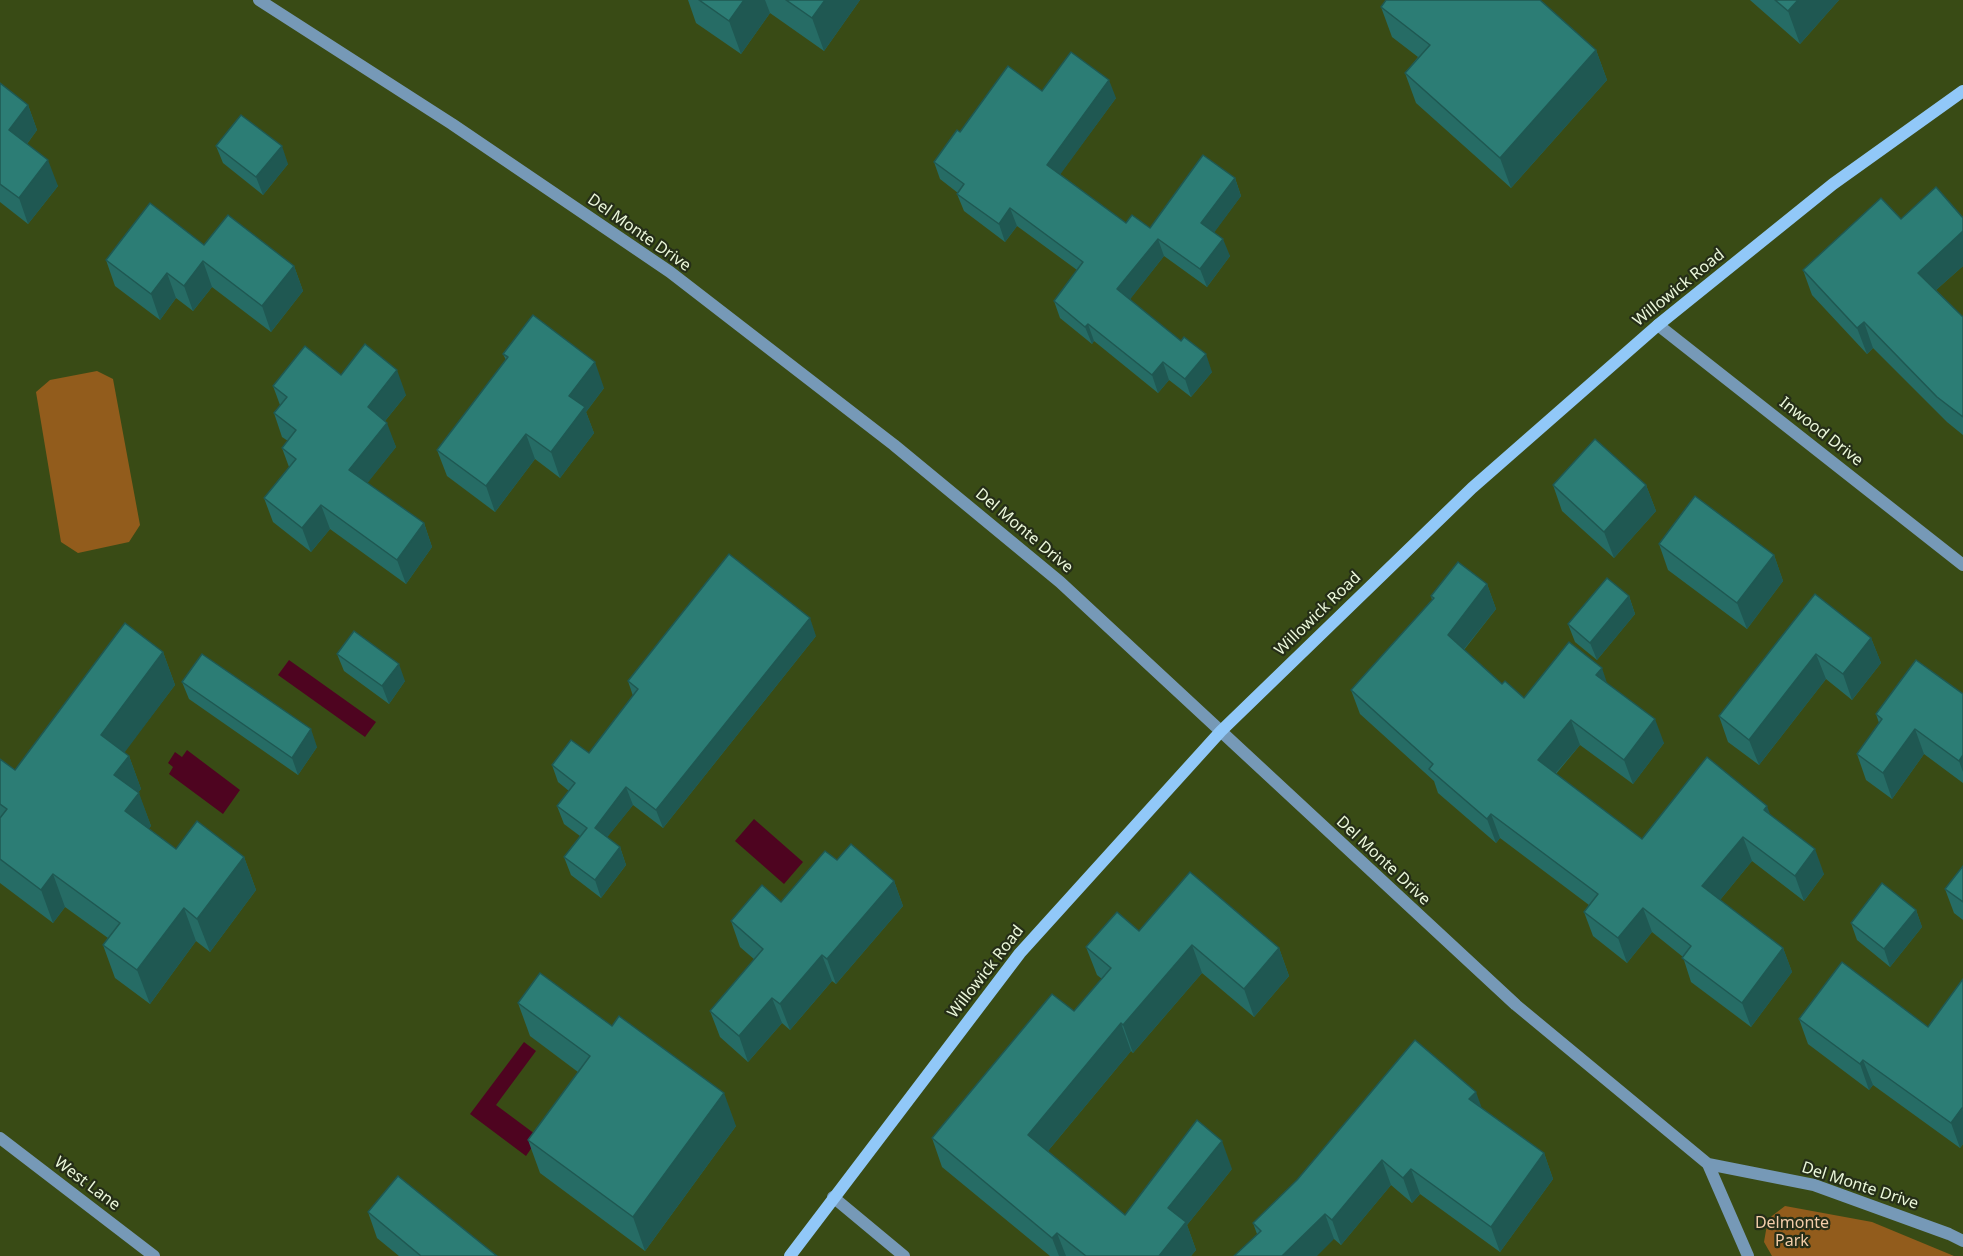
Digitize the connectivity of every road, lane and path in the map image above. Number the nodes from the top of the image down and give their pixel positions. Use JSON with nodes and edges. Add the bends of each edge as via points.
{"nodes":[{"id":1,"x":260,"y":0,"type":"edge"},
{"id":2,"x":1963,"y":92,"type":"edge"},
{"id":3,"x":1658,"y":325,"type":"junction"},
{"id":4,"x":1963,"y":565,"type":"edge"},
{"id":5,"x":1221,"y":731,"type":"junction"},
{"id":6,"x":0,"y":1138,"type":"edge"},
{"id":7,"x":1708,"y":1164,"type":"junction"},
{"id":8,"x":833,"y":1197,"type":"junction"},
{"id":9,"x":1963,"y":1241,"type":"edge"},
{"id":10,"x":154,"y":1256,"type":"edge"},
{"id":11,"x":790,"y":1256,"type":"edge"},
{"id":12,"x":904,"y":1256,"type":"edge"},
{"id":13,"x":1748,"y":1256,"type":"edge"}],
"edges":[{"from":1,"to":5,"type":"street","name":"Del Monte Drive","via":[[670,272],[894,445],[1060,582]]},
{"from":2,"to":3,"type":"street","name":"Willowick Road","via":[[1833,184]]},
{"from":3,"to":4,"type":"street","name":"Inwood Drive"},
{"from":3,"to":5,"type":"street","name":"Willowick Road","via":[[1472,488]]},
{"from":5,"to":7,"type":"street","name":"Del Monte Drive","via":[[1516,1005]]},
{"from":5,"to":8,"type":"street","name":"Willowick Road","via":[[1020,953]]},
{"from":6,"to":10,"type":"street","name":"West Lane"},
{"from":7,"to":9,"type":"street","name":"Del Monte Drive","via":[[1814,1185]]},
{"from":7,"to":13,"type":"street","name":"Del Monte Drive"},
{"from":8,"to":11,"type":"street","name":"Willowick Road"},
{"from":8,"to":12,"type":"street"}]}
